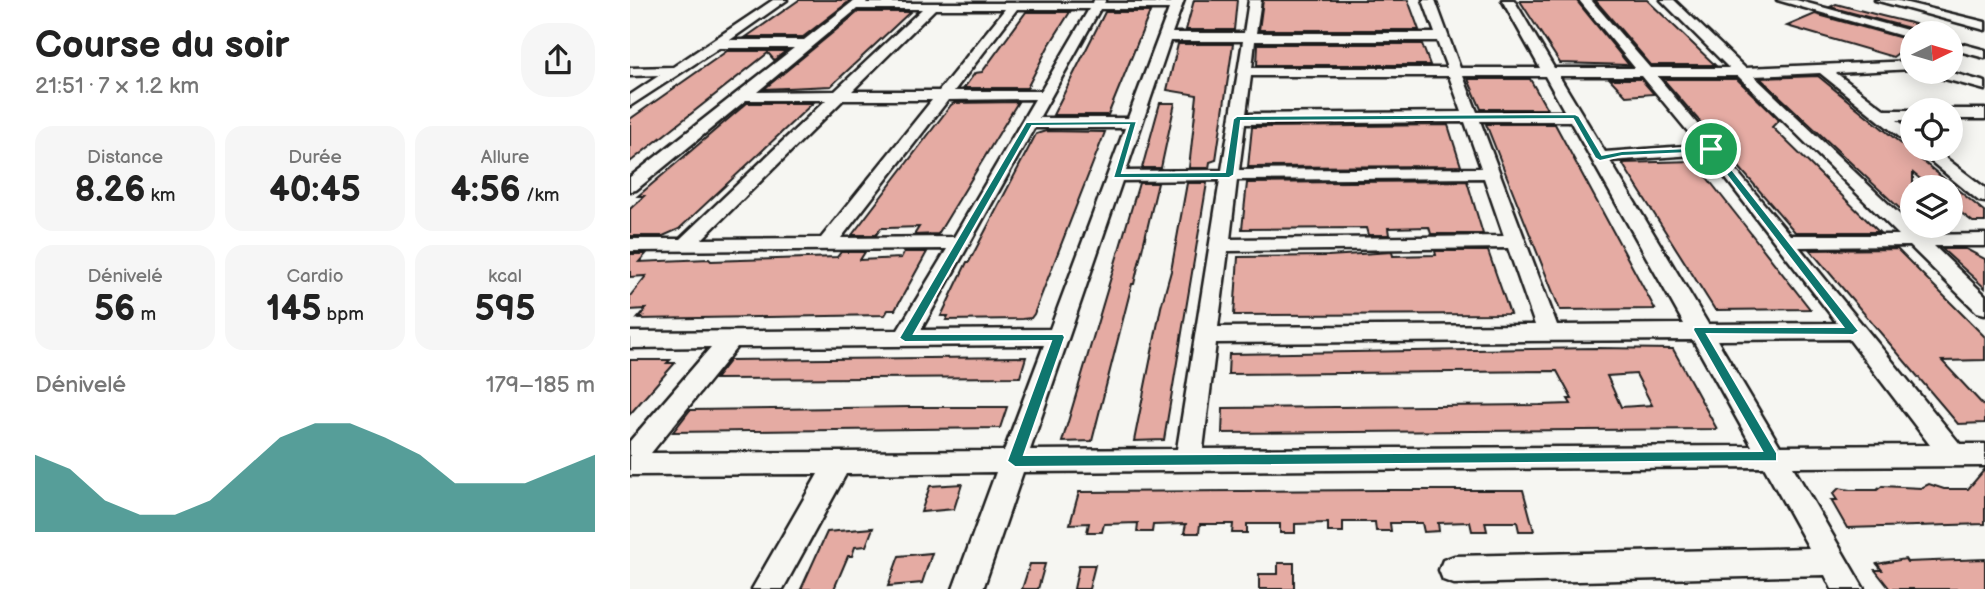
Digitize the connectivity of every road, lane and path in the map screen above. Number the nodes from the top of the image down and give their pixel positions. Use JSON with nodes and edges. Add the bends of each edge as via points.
{"nodes":[{"id":1,"x":781,"y":0,"type":"edge"},
{"id":2,"x":1255,"y":0,"type":"edge"},
{"id":3,"x":1429,"y":0,"type":"edge"},
{"id":4,"x":1508,"y":0,"type":"edge"},
{"id":5,"x":1585,"y":0,"type":"edge"},
{"id":6,"x":1667,"y":0,"type":"edge"},
{"id":7,"x":1783,"y":0,"type":"edge"},
{"id":8,"x":1881,"y":0,"type":"edge"},
{"id":9,"x":858,"y":3,"type":"edge"},
{"id":10,"x":1099,"y":3,"type":"edge"},
{"id":11,"x":1177,"y":3,"type":"edge"},
{"id":12,"x":932,"y":6,"type":"junction"},
{"id":13,"x":1014,"y":6,"type":"junction"},
{"id":14,"x":1960,"y":20,"type":"joint"},
{"id":15,"x":1985,"y":26,"type":"edge"},
{"id":16,"x":1900,"y":32,"type":"edge"},
{"id":17,"x":1165,"y":37,"type":"junction"},
{"id":18,"x":1249,"y":37,"type":"junction"},
{"id":19,"x":1442,"y":37,"type":"junction"},
{"id":20,"x":715,"y":44,"type":"junction"},
{"id":21,"x":807,"y":44,"type":"junction"},
{"id":22,"x":1964,"y":48,"type":"edge"},
{"id":23,"x":1985,"y":54,"type":"edge"},
{"id":24,"x":1900,"y":66,"type":"edge"},
{"id":25,"x":1823,"y":69,"type":"junction"},
{"id":26,"x":675,"y":71,"type":"junction"},
{"id":27,"x":630,"y":72,"type":"edge"},
{"id":28,"x":1244,"y":72,"type":"junction"},
{"id":29,"x":1455,"y":72,"type":"junction"},
{"id":30,"x":1742,"y":72,"type":"junction"},
{"id":31,"x":1550,"y":73,"type":"junction"},
{"id":32,"x":1647,"y":73,"type":"junction"},
{"id":33,"x":1964,"y":80,"type":"edge"},
{"id":34,"x":1985,"y":86,"type":"edge"},
{"id":35,"x":839,"y":95,"type":"junction"},
{"id":36,"x":943,"y":95,"type":"junction"},
{"id":37,"x":1045,"y":95,"type":"junction"},
{"id":38,"x":743,"y":96,"type":"junction"},
{"id":39,"x":630,"y":102,"type":"edge"},
{"id":40,"x":1963,"y":114,"type":"edge"},
{"id":41,"x":1985,"y":114,"type":"edge"},
{"id":42,"x":1881,"y":115,"type":"junction"},
{"id":43,"x":1900,"y":115,"type":"edge"},
{"id":44,"x":1575,"y":116,"type":"junction"},
{"id":45,"x":1470,"y":117,"type":"junction"},
{"id":46,"x":1237,"y":119,"type":"junction"},
{"id":47,"x":1029,"y":123,"type":"junction"},
{"id":48,"x":1135,"y":123,"type":"junction"},
{"id":49,"x":1900,"y":130,"type":"edge"},
{"id":50,"x":1711,"y":149,"type":"junction"},
{"id":51,"x":1600,"y":158,"type":"junction"},
{"id":52,"x":1939,"y":161,"type":"edge"},
{"id":53,"x":630,"y":169,"type":"edge"},
{"id":54,"x":651,"y":169,"type":"junction"},
{"id":55,"x":1490,"y":173,"type":"junction"},
{"id":56,"x":1229,"y":175,"type":"junction"},
{"id":57,"x":1116,"y":176,"type":"junction"},
{"id":58,"x":630,"y":186,"type":"edge"},
{"id":59,"x":1985,"y":197,"type":"edge"},
{"id":60,"x":1916,"y":240,"type":"junction"},
{"id":61,"x":1985,"y":240,"type":"edge"},
{"id":62,"x":1785,"y":241,"type":"junction"},
{"id":63,"x":1515,"y":242,"type":"junction"},
{"id":64,"x":960,"y":243,"type":"junction"},
{"id":65,"x":685,"y":244,"type":"junction"},
{"id":66,"x":826,"y":244,"type":"junction"},
{"id":67,"x":1219,"y":244,"type":"junction"},
{"id":68,"x":630,"y":245,"type":"edge"},
{"id":69,"x":1985,"y":307,"type":"edge"},
{"id":70,"x":1699,"y":330,"type":"junction"},
{"id":71,"x":1548,"y":331,"type":"junction"},
{"id":72,"x":1853,"y":331,"type":"junction"},
{"id":73,"x":1206,"y":335,"type":"junction"},
{"id":74,"x":1059,"y":337,"type":"junction"},
{"id":75,"x":905,"y":338,"type":"junction"},
{"id":76,"x":731,"y":339,"type":"junction"},
{"id":77,"x":630,"y":340,"type":"edge"},
{"id":78,"x":1985,"y":455,"type":"edge"},
{"id":79,"x":1954,"y":456,"type":"junction"},
{"id":80,"x":1772,"y":457,"type":"junction"},
{"id":81,"x":1188,"y":460,"type":"junction"},
{"id":82,"x":1015,"y":461,"type":"junction"},
{"id":83,"x":630,"y":462,"type":"edge"},
{"id":84,"x":839,"y":462,"type":"junction"},
{"id":85,"x":1832,"y":561,"type":"junction"},
{"id":86,"x":1454,"y":570,"type":"dead end"},
{"id":87,"x":767,"y":589,"type":"edge"},
{"id":88,"x":968,"y":589,"type":"edge"},
{"id":89,"x":1849,"y":589,"type":"edge"}],
"edges":[{"from":1,"to":20,"type":"street"},
{"from":2,"to":18,"type":"street"},
{"from":3,"to":19,"type":"street"},
{"from":4,"to":31,"type":"street"},
{"from":5,"to":32,"type":"street"},
{"from":6,"to":30,"type":"street"},
{"from":7,"to":16,"type":"street"},
{"from":8,"to":14,"type":"street"},
{"from":9,"to":12,"type":"street"},
{"from":9,"to":21,"type":"street"},
{"from":10,"to":11,"type":"street"},
{"from":10,"to":13,"type":"street"},
{"from":10,"to":37,"type":"street"},
{"from":11,"to":17,"type":"street"},
{"from":12,"to":13,"type":"street"},
{"from":12,"to":35,"type":"street"},
{"from":13,"to":36,"type":"street"},
{"from":14,"to":15,"type":"street"},
{"from":17,"to":18,"type":"street"},
{"from":17,"to":48,"type":"street"},
{"from":18,"to":19,"type":"street"},
{"from":18,"to":28,"type":"street"},
{"from":19,"to":29,"type":"street"},
{"from":20,"to":21,"type":"street"},
{"from":20,"to":26,"type":"street"},
{"from":21,"to":38,"type":"street"},
{"from":22,"to":23,"type":"street"},
{"from":24,"to":25,"type":"street"},
{"from":25,"to":30,"type":"street"},
{"from":25,"to":42,"type":"street"},
{"from":26,"to":27,"type":"street"},
{"from":26,"to":39,"type":"street"},
{"from":28,"to":29,"type":"street"},
{"from":28,"to":46,"type":"street"},
{"from":29,"to":31,"type":"street"},
{"from":29,"to":45,"type":"street"},
{"from":30,"to":32,"type":"street"},
{"from":30,"to":60,"type":"street"},
{"from":31,"to":32,"type":"street"},
{"from":31,"to":44,"type":"street"},
{"from":32,"to":50,"type":"street"},
{"from":33,"to":34,"type":"street"},
{"from":35,"to":36,"type":"street"},
{"from":35,"to":38,"type":"street"},
{"from":35,"to":65,"type":"street"},
{"from":36,"to":37,"type":"street"},
{"from":36,"to":66,"type":"street"},
{"from":37,"to":47,"type":"street"},
{"from":38,"to":54,"type":"street"},
{"from":40,"to":41,"type":"street"},
{"from":42,"to":43,"type":"street"},
{"from":42,"to":49,"type":"street"},
{"from":44,"to":45,"type":"street"},
{"from":44,"to":51,"type":"street"},
{"from":45,"to":46,"type":"street"},
{"from":45,"to":55,"type":"street"},
{"from":46,"to":56,"type":"street"},
{"from":47,"to":48,"type":"street"},
{"from":47,"to":64,"type":"street"},
{"from":48,"to":57,"type":"street"},
{"from":50,"to":51,"type":"street"},
{"from":50,"to":62,"type":"street"},
{"from":51,"to":70,"type":"street"},
{"from":52,"to":59,"type":"street"},
{"from":53,"to":54,"type":"street"},
{"from":54,"to":58,"type":"street"},
{"from":55,"to":56,"type":"street"},
{"from":55,"to":63,"type":"street"},
{"from":56,"to":57,"type":"street"},
{"from":56,"to":67,"type":"street"},
{"from":57,"to":74,"type":"street"},
{"from":60,"to":61,"type":"street"},
{"from":60,"to":62,"type":"street"},
{"from":60,"to":69,"type":"street"},
{"from":62,"to":72,"type":"street"},
{"from":63,"to":67,"type":"street"},
{"from":63,"to":71,"type":"street"},
{"from":64,"to":66,"type":"street"},
{"from":64,"to":75,"type":"street"},
{"from":65,"to":66,"type":"street"},
{"from":65,"to":68,"type":"street"},
{"from":67,"to":73,"type":"street"},
{"from":70,"to":71,"type":"street"},
{"from":70,"to":72,"type":"street"},
{"from":70,"to":80,"type":"street"},
{"from":71,"to":73,"type":"street"},
{"from":72,"to":79,"type":"street"},
{"from":73,"to":81,"type":"street"},
{"from":74,"to":75,"type":"street"},
{"from":74,"to":82,"type":"street"},
{"from":75,"to":76,"type":"street"},
{"from":76,"to":77,"type":"street"},
{"from":76,"to":83,"type":"street"},
{"from":78,"to":79,"type":"street"},
{"from":79,"to":80,"type":"street"},
{"from":80,"to":81,"type":"street"},
{"from":80,"to":85,"type":"street"},
{"from":81,"to":82,"type":"street"},
{"from":82,"to":84,"type":"street"},
{"from":82,"to":88,"type":"street"},
{"from":83,"to":84,"type":"street"},
{"from":84,"to":87,"type":"street"},
{"from":85,"to":86,"type":"street"},
{"from":85,"to":89,"type":"street"}]}
